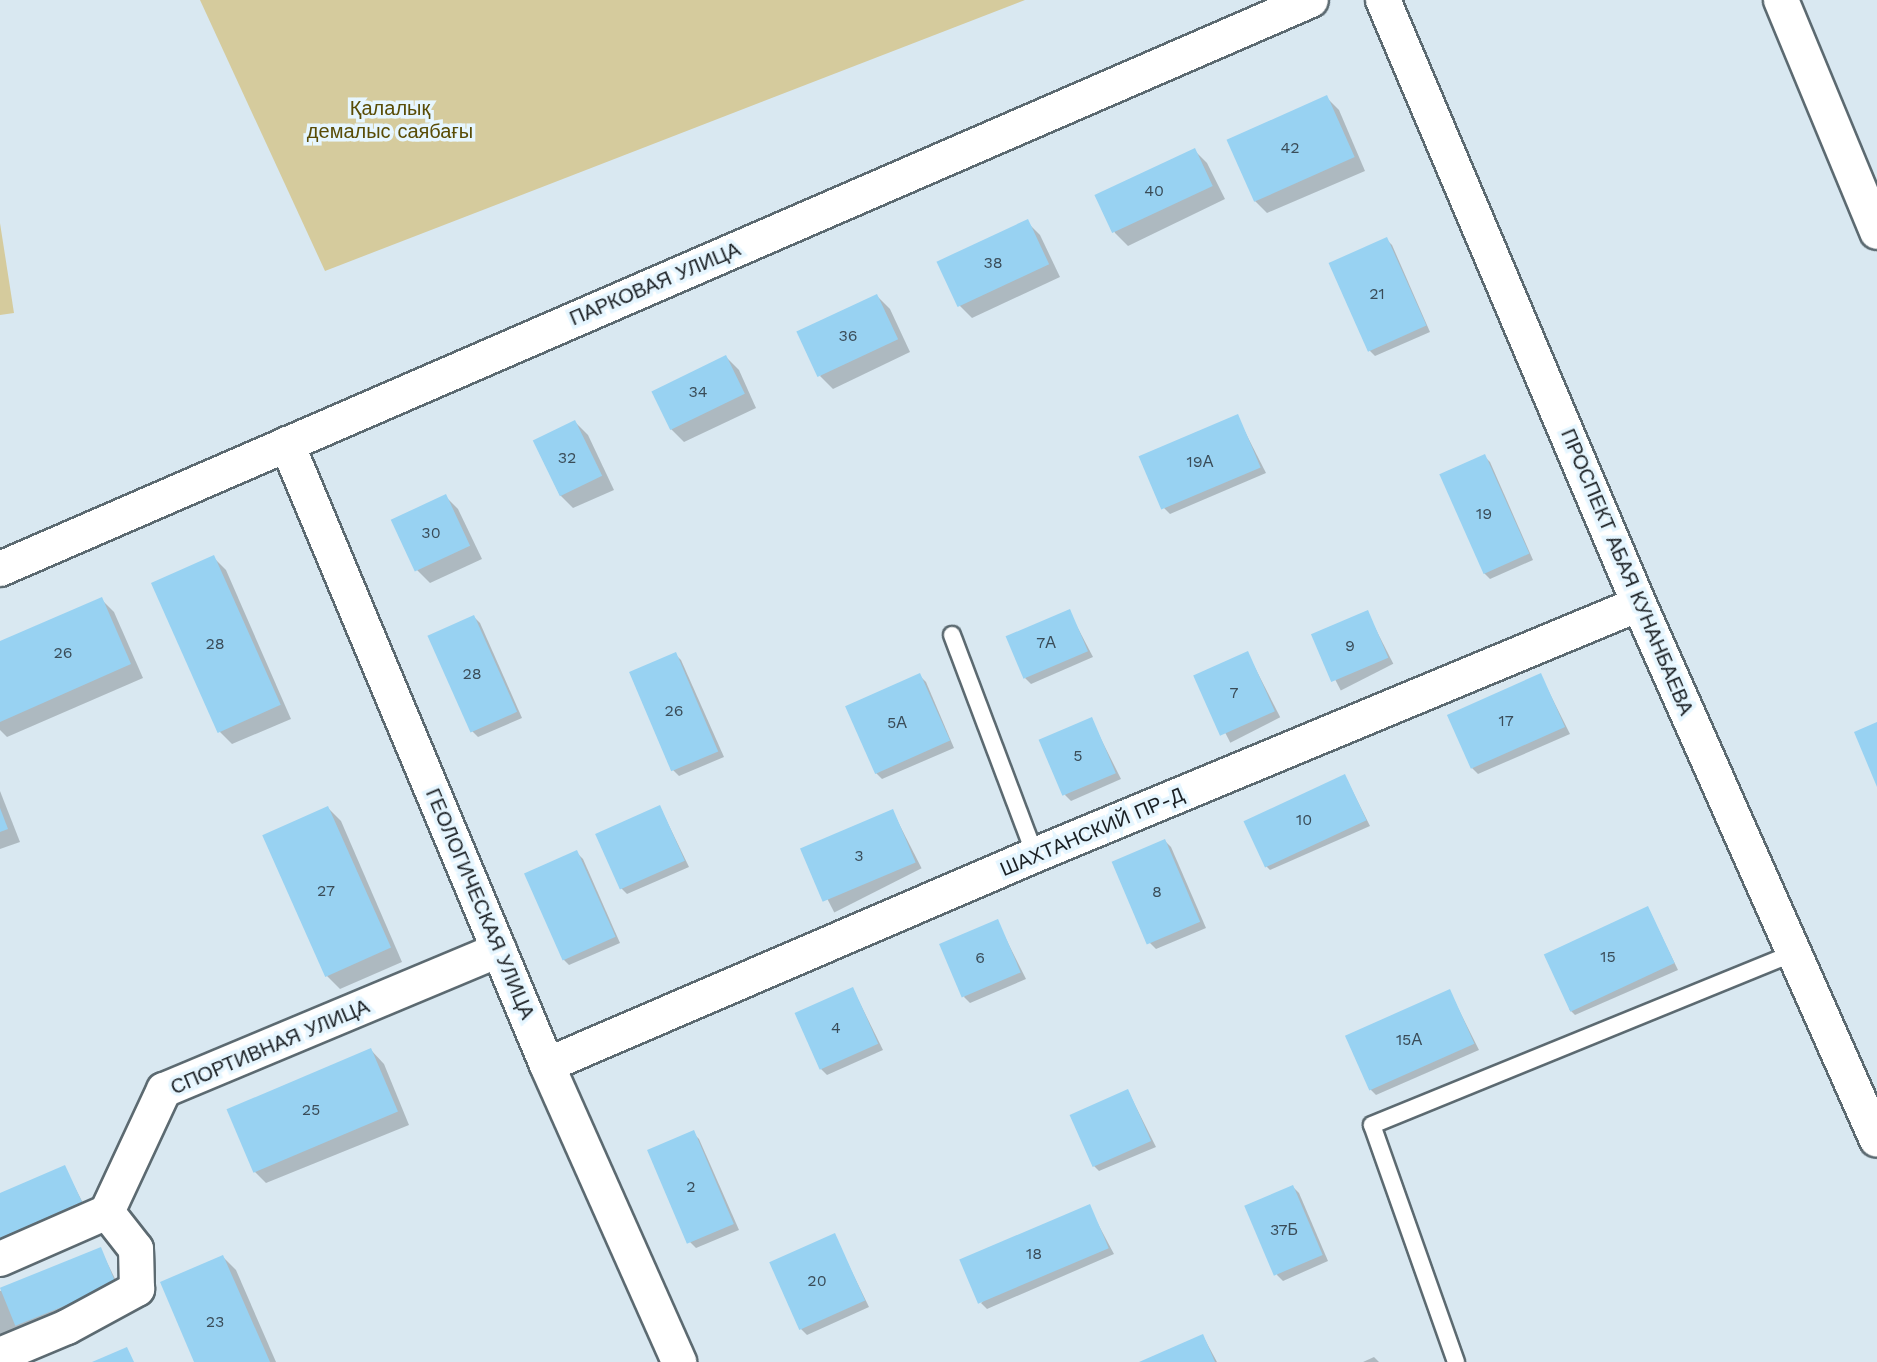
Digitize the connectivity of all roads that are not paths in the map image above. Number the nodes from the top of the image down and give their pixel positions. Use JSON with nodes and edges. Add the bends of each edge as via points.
{"nodes":[{"id":1,"x":1311,"y":0,"type":"edge"},
{"id":2,"x":1383,"y":0,"type":"edge"},
{"id":3,"x":1781,"y":0,"type":"edge"},
{"id":4,"x":1877,"y":232,"type":"edge"},
{"id":5,"x":287,"y":444,"type":"junction"},
{"id":6,"x":0,"y":569,"type":"edge"},
{"id":7,"x":1639,"y":604,"type":"junction"},
{"id":8,"x":952,"y":635,"type":"dead end"},
{"id":9,"x":1035,"y":855,"type":"junction"},
{"id":10,"x":499,"y":950,"type":"junction"},
{"id":11,"x":1795,"y":952,"type":"junction"},
{"id":12,"x":547,"y":1065,"type":"junction"},
{"id":13,"x":1877,"y":1140,"type":"edge"},
{"id":14,"x":107,"y":1212,"type":"junction"},
{"id":15,"x":0,"y":1259,"type":"edge"},
{"id":16,"x":0,"y":1355,"type":"edge"},
{"id":17,"x":679,"y":1362,"type":"edge"},
{"id":18,"x":1456,"y":1362,"type":"edge"}],
"edges":[{"from":1,"to":5,"type":"street","name":"ПАРКОВАЯ УЛИЦА"},
{"from":2,"to":7,"type":"street","name":"ПРОСПЕКТ АБАЯ КУНАНБАЕВА"},
{"from":3,"to":4,"type":"street"},
{"from":5,"to":6,"type":"street","name":"ПАРКОВАЯ УЛИЦА"},
{"from":5,"to":10,"type":"street","name":"ГЕОЛОГИЧЕСКАЯ УЛИЦА"},
{"from":7,"to":9,"type":"street","name":"ШАХТАНСКИЙ ПР-Д"},
{"from":7,"to":11,"type":"street","name":"ПРОСПЕКТ АБАЯ КУНАНБАЕВА"},
{"from":8,"to":9,"type":"lane"},
{"from":9,"to":12,"type":"street","name":"ШАХТАНСКИЙ ПР-Д"},
{"from":10,"to":12,"type":"street","name":"ГЕОЛОГИЧЕСКАЯ УЛИЦА"},
{"from":10,"to":14,"type":"street","name":"СПОРТИВНАЯ УЛИЦА","via":[[164,1090]]},
{"from":11,"to":13,"type":"street","name":"ПРОСПЕКТ АБАЯ КУНАНБАЕВА"},
{"from":11,"to":18,"type":"lane","via":[[1372,1125]]},
{"from":12,"to":17,"type":"street","name":"ГЕОЛОГИЧЕСКАЯ УЛИЦА"},
{"from":14,"to":15,"type":"street"},
{"from":14,"to":16,"type":"street","via":[[136,1249],[137,1289]]}]}
